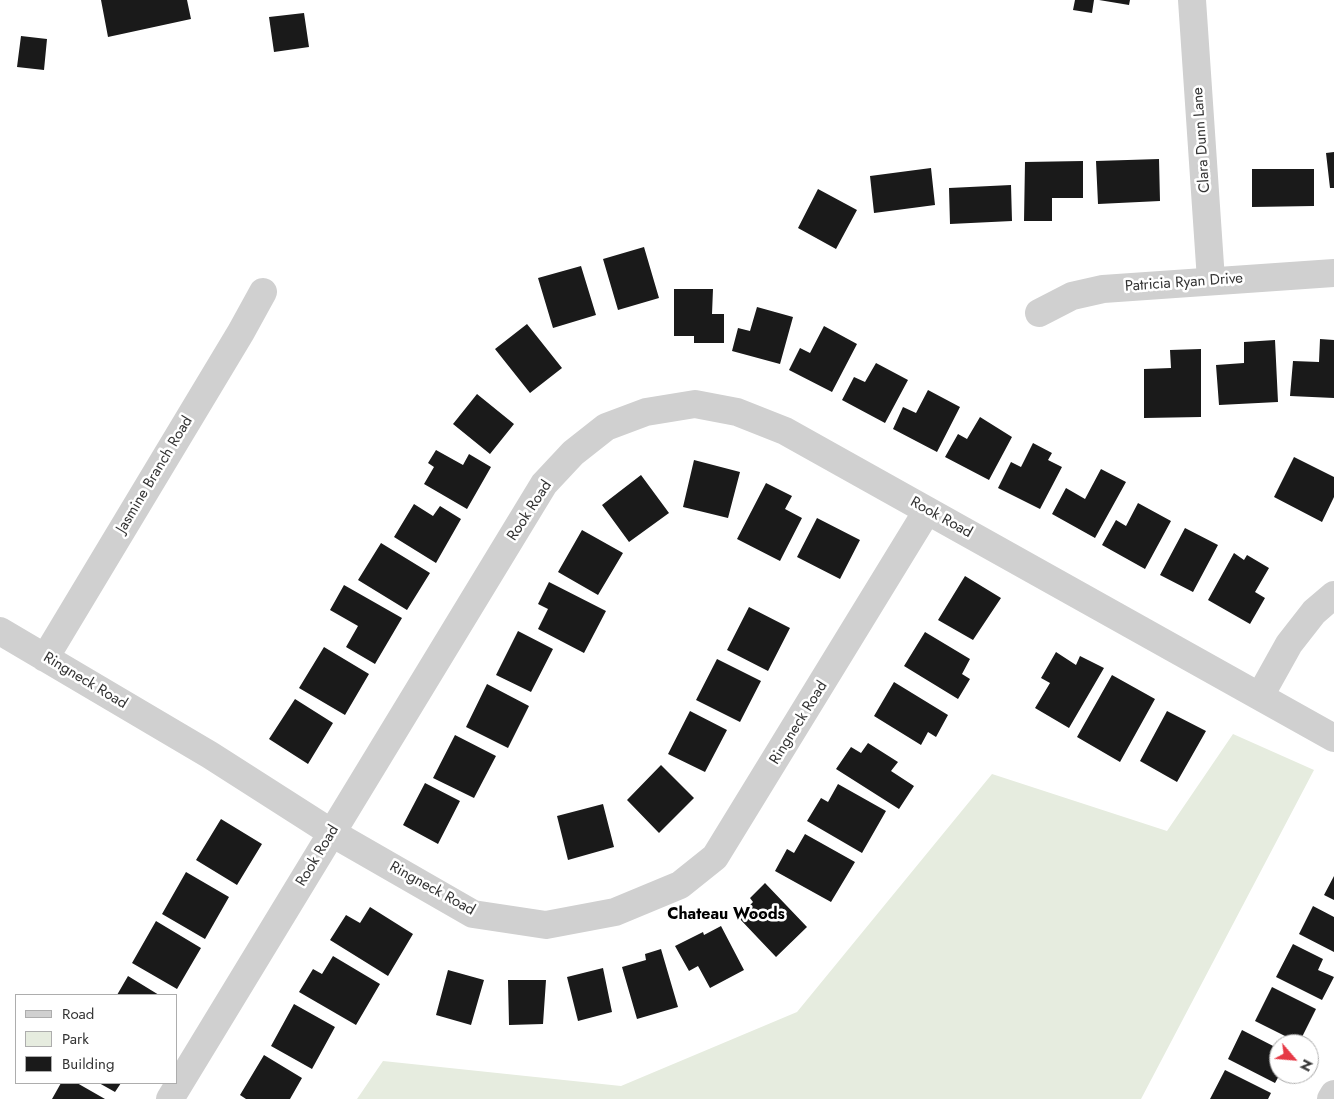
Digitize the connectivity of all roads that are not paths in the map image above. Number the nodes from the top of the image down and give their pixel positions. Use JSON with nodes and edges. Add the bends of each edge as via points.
{"nodes":[{"id":1,"x":1192,"y":0,"type":"edge"},
{"id":2,"x":1334,"y":273,"type":"edge"},
{"id":3,"x":1211,"y":280,"type":"junction"},
{"id":4,"x":263,"y":292,"type":"dead end"},
{"id":5,"x":1040,"y":313,"type":"dead end"},
{"id":6,"x":928,"y":510,"type":"junction"},
{"id":7,"x":1334,"y":595,"type":"edge"},
{"id":8,"x":0,"y":631,"type":"edge"},
{"id":9,"x":45,"y":658,"type":"junction"},
{"id":10,"x":1260,"y":696,"type":"junction"},
{"id":11,"x":1334,"y":738,"type":"edge"},
{"id":12,"x":332,"y":833,"type":"junction"},
{"id":13,"x":1334,"y":1094,"type":"edge"},
{"id":14,"x":170,"y":1099,"type":"edge"},
{"id":15,"x":1331,"y":1099,"type":"edge"}],
"edges":[{"from":1,"to":3,"type":"street","name":"Clara Dunn Lane"},
{"from":2,"to":3,"type":"street","name":"Patricia Ryan Drive"},
{"from":3,"to":5,"type":"street","name":"Patricia Ryan Drive","via":[[1103,289],[1072,296]]},
{"from":4,"to":9,"type":"street","name":"Jasmine Branch Road"},
{"from":6,"to":10,"type":"street","name":"Rook Road"},
{"from":6,"to":12,"type":"street","name":"Ringneck Road","via":[[715,857],[680,885],[615,912],[546,925],[482,916],[473,914]]},
{"from":6,"to":12,"type":"street","name":"Rook Road","via":[[785,431],[737,412],[695,404],[646,412],[606,428],[573,452],[544,484]]},
{"from":7,"to":10,"type":"street","via":[[1314,612],[1294,638]]},
{"from":8,"to":9,"type":"street","name":"Ringneck Road"},
{"from":9,"to":12,"type":"street","name":"Ringneck Road","via":[[210,755]]},
{"from":10,"to":11,"type":"street","name":"Rook Road"},
{"from":12,"to":14,"type":"street","name":"Rook Road"},
{"from":13,"to":15,"type":"street"}]}
